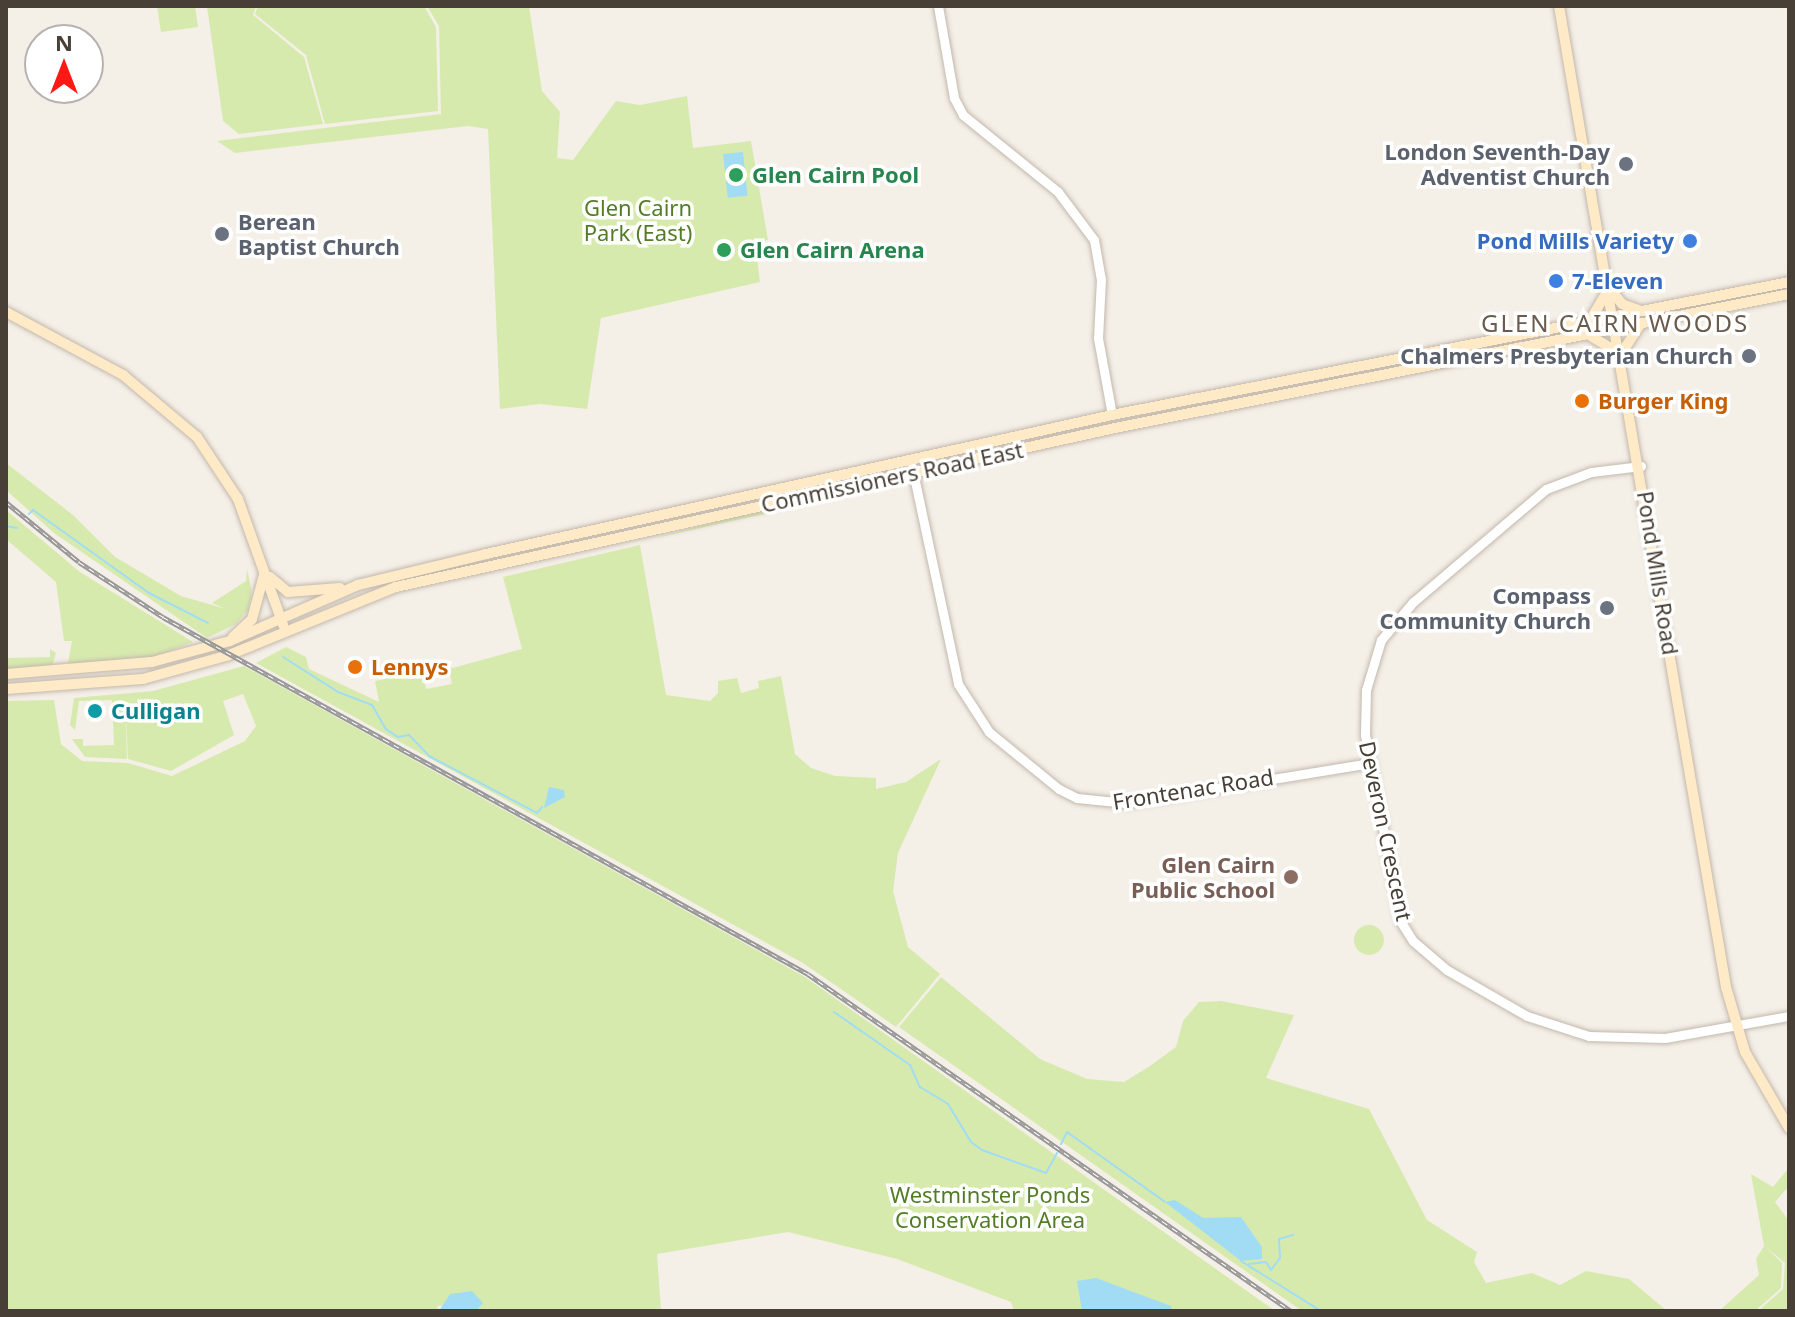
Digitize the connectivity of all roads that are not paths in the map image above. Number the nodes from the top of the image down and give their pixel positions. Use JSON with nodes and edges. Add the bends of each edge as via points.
{"nodes":[{"id":1,"x":938,"y":6,"type":"edge"},
{"id":2,"x":1559,"y":6,"type":"edge"},
{"id":3,"x":1789,"y":282,"type":"edge"},
{"id":4,"x":1609,"y":288,"type":"junction"},
{"id":5,"x":1789,"y":294,"type":"edge"},
{"id":6,"x":1650,"y":311,"type":"junction"},
{"id":7,"x":6,"y":312,"type":"edge"},
{"id":8,"x":1589,"y":322,"type":"junction"},
{"id":9,"x":1615,"y":323,"type":"junction"},
{"id":10,"x":1641,"y":323,"type":"junction"},
{"id":11,"x":1584,"y":334,"type":"junction"},
{"id":12,"x":1621,"y":354,"type":"junction"},
{"id":13,"x":1112,"y":415,"type":"junction"},
{"id":14,"x":1641,"y":466,"type":"junction"},
{"id":15,"x":912,"y":467,"type":"junction"},
{"id":16,"x":264,"y":569,"type":"junction"},
{"id":17,"x":358,"y":585,"type":"junction"},
{"id":18,"x":283,"y":624,"type":"junction"},
{"id":19,"x":230,"y":641,"type":"junction"},
{"id":20,"x":6,"y":674,"type":"edge"},
{"id":21,"x":6,"y":689,"type":"edge"},
{"id":22,"x":1369,"y":763,"type":"junction"},
{"id":23,"x":1789,"y":1016,"type":"edge"},
{"id":24,"x":1735,"y":1025,"type":"junction"},
{"id":25,"x":1789,"y":1128,"type":"edge"}],
"edges":[{"from":1,"to":13,"type":"street","via":[[954,98],[963,115],[1058,192],[1094,240],[1101,279],[1098,338]]},
{"from":2,"to":4,"type":"main road","name":"Pond Mills Road"},
{"from":3,"to":6,"type":"main road","name":"Commissioners Road East"},
{"from":4,"to":6,"type":"main road","via":[[1624,305]]},
{"from":4,"to":8,"type":"main road"},
{"from":4,"to":9,"type":"main road","name":"Pond Mills Road"},
{"from":5,"to":10,"type":"main road","name":"Commissioners Road East"},
{"from":6,"to":9,"type":"main road","name":"Commissioners Road East"},
{"from":7,"to":16,"type":"main road","via":[[123,375],[172,411],[222,471]]},
{"from":8,"to":9,"type":"main road","name":"Commissioners Road East"},
{"from":8,"to":13,"type":"main road","name":"Commissioners Road East"},
{"from":9,"to":10,"type":"main road","name":"Commissioners Road East"},
{"from":9,"to":11,"type":"main road","name":"Commissioners Road East"},
{"from":9,"to":12,"type":"main road","name":"Pond Mills Road"},
{"from":10,"to":12,"type":"main road"},
{"from":11,"to":12,"type":"main road"},
{"from":11,"to":15,"type":"main road","name":"Commissioners Road East"},
{"from":12,"to":14,"type":"main road","name":"Pond Mills Road"},
{"from":13,"to":15,"type":"main road","name":"Commissioners Road East"},
{"from":14,"to":22,"type":"street","name":"Deveron Crescent","via":[[1591,472],[1546,489],[1398,617],[1369,672],[1364,711]]},
{"from":14,"to":24,"type":"main road","name":"Pond Mills Road"},
{"from":15,"to":17,"type":"main road","name":"Commissioners Road East"},
{"from":15,"to":18,"type":"main road","name":"Commissioners Road East","via":[[396,587]]},
{"from":15,"to":22,"type":"street","name":"Frontenac Road","via":[[958,684],[989,732],[1059,789],[1077,798],[1126,803]]},
{"from":16,"to":17,"type":"main road","via":[[288,592]]},
{"from":16,"to":18,"type":"main road"},
{"from":16,"to":19,"type":"main road","via":[[252,619]]},
{"from":17,"to":18,"type":"main road","name":"Commissioners Road East"},
{"from":18,"to":19,"type":"main road","name":"Commissioners Road East"},
{"from":18,"to":21,"type":"main road","name":"Commissioners Road East","via":[[223,657],[143,679]]},
{"from":19,"to":20,"type":"main road","name":"Commissioners Road East","via":[[107,669]]},
{"from":22,"to":24,"type":"street","name":"Deveron Crescent","via":[[1401,922],[1429,957],[1527,1016],[1589,1036],[1665,1038]]},
{"from":23,"to":24,"type":"street","name":"Deveron Crescent"},
{"from":24,"to":25,"type":"main road","name":"Pond Mills Road","via":[[1758,1081]]}]}
